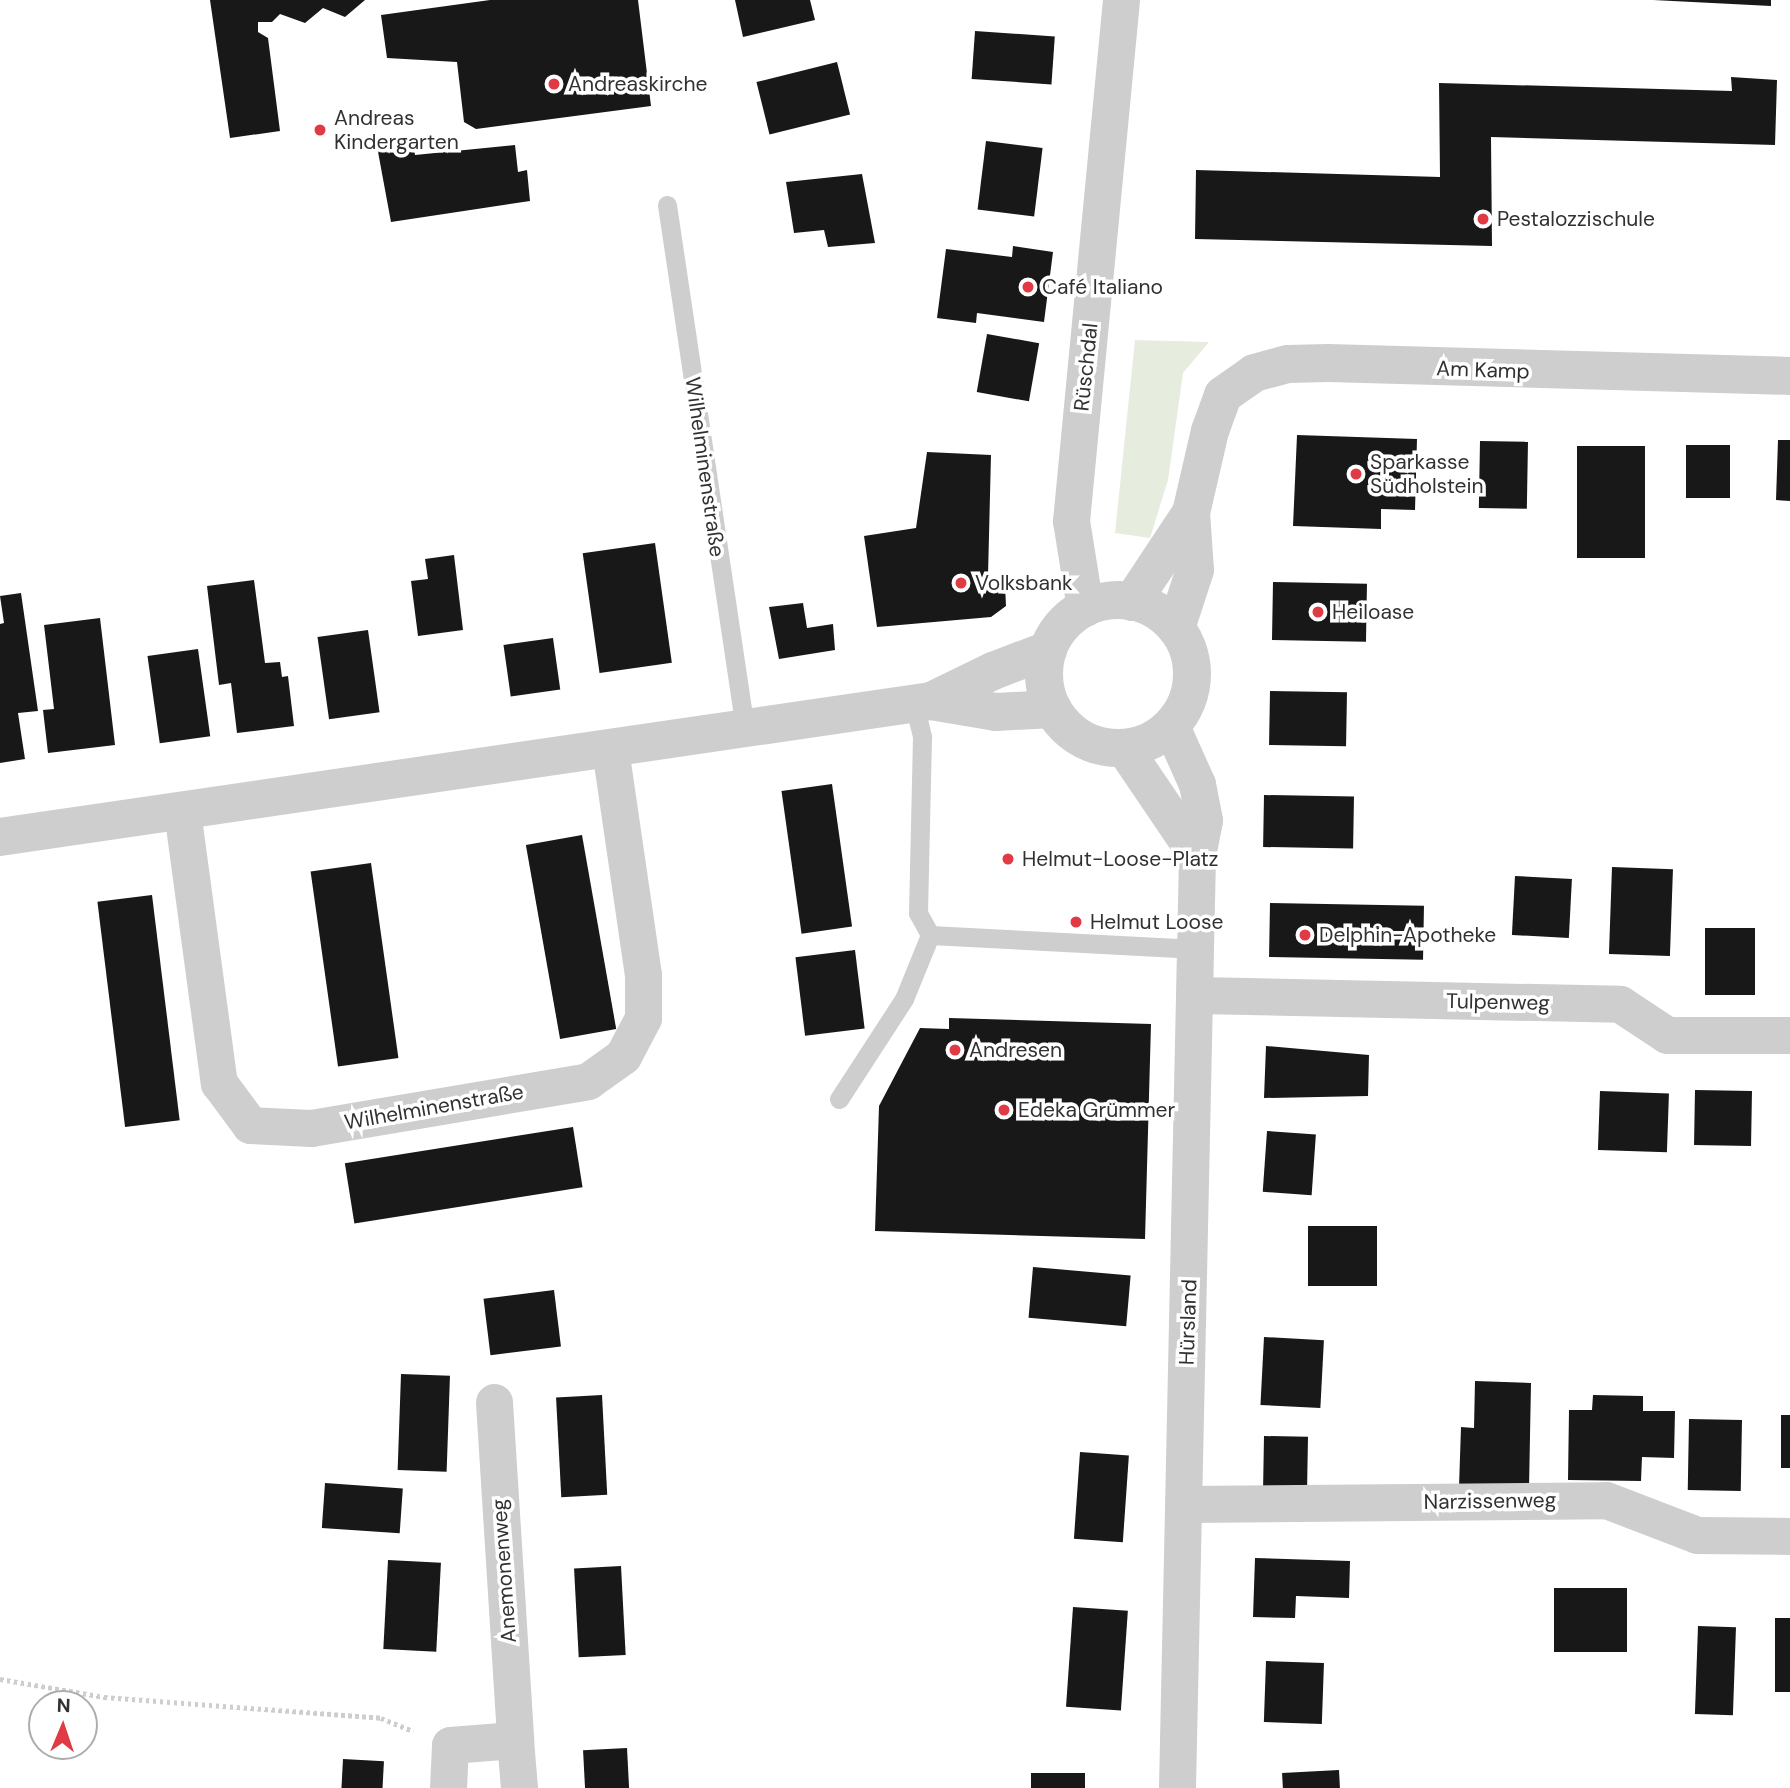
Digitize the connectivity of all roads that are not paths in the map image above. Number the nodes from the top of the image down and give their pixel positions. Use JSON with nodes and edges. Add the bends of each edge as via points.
{"nodes":[{"id":1,"x":1121,"y":0,"type":"edge"},
{"id":2,"x":667,"y":205,"type":"dead end"},
{"id":3,"x":1790,"y":376,"type":"edge"},
{"id":4,"x":1191,"y":513,"type":"junction"},
{"id":5,"x":1132,"y":602,"type":"junction"},
{"id":6,"x":1084,"y":608,"type":"junction"},
{"id":7,"x":1176,"y":628,"type":"junction"},
{"id":8,"x":1048,"y":650,"type":"junction"},
{"id":9,"x":923,"y":703,"type":"junction"},
{"id":10,"x":1053,"y":709,"type":"junction"},
{"id":11,"x":1171,"y":726,"type":"junction"},
{"id":12,"x":745,"y":729,"type":"junction"},
{"id":13,"x":1124,"y":748,"type":"junction"},
{"id":14,"x":610,"y":749,"type":"junction"},
{"id":15,"x":183,"y":811,"type":"junction"},
{"id":16,"x":0,"y":837,"type":"edge"},
{"id":17,"x":1197,"y":856,"type":"junction"},
{"id":18,"x":930,"y":935,"type":"junction"},
{"id":19,"x":1197,"y":949,"type":"junction"},
{"id":20,"x":1197,"y":995,"type":"junction"},
{"id":21,"x":1790,"y":1035,"type":"edge"},
{"id":22,"x":839,"y":1100,"type":"dead end"},
{"id":23,"x":494,"y":1402,"type":"dead end"},
{"id":24,"x":1184,"y":1504,"type":"junction"},
{"id":25,"x":1790,"y":1536,"type":"edge"},
{"id":26,"x":515,"y":1740,"type":"junction"},
{"id":27,"x":448,"y":1788,"type":"edge"},
{"id":28,"x":519,"y":1788,"type":"edge"},
{"id":29,"x":1177,"y":1788,"type":"edge"}],
"edges":[{"from":1,"to":6,"type":"street","name":"Rüschdal","via":[[1070,521]]},
{"from":2,"to":12,"type":"lane","name":"Wilhelminenstraße"},
{"from":3,"to":4,"type":"street","name":"Am Kamp","via":[[1289,364],[1254,373],[1223,395]]},
{"from":4,"to":5,"type":"street"},
{"from":4,"to":7,"type":"street","via":[[1195,570]]},
{"from":5,"to":6,"type":"street","via":[[1108,601]]},
{"from":5,"to":7,"type":"street","via":[[1164,616]]},
{"from":6,"to":8,"type":"street","via":[[1056,633]]},
{"from":7,"to":11,"type":"street","via":[[1188,651],[1192,677],[1189,696]]},
{"from":8,"to":9,"type":"street"},
{"from":8,"to":10,"type":"street","via":[[1046,690]]},
{"from":9,"to":10,"type":"street","via":[[996,712]]},
{"from":9,"to":12,"type":"street"},
{"from":9,"to":18,"type":"lane","via":[[918,913]]},
{"from":10,"to":13,"type":"street","via":[[1083,739]]},
{"from":11,"to":13,"type":"street","via":[[1149,741]]},
{"from":11,"to":17,"type":"street","name":"Hürsland","via":[[1197,784],[1204,820]]},
{"from":12,"to":14,"type":"street"},
{"from":13,"to":17,"type":"street"},
{"from":14,"to":15,"type":"street"},
{"from":14,"to":15,"type":"street","name":"Wilhelminenstraße","via":[[643,975],[643,1018],[623,1056],[588,1081],[311,1128],[250,1125],[219,1083]]},
{"from":15,"to":16,"type":"street"},
{"from":17,"to":19,"type":"street","name":"Hürsland"},
{"from":18,"to":19,"type":"lane"},
{"from":18,"to":22,"type":"lane","via":[[904,999]]},
{"from":19,"to":20,"type":"street","name":"Hürsland"},
{"from":20,"to":21,"type":"street","name":"Tulpenweg","via":[[1620,1004],[1667,1035]]},
{"from":20,"to":24,"type":"street","name":"Hürsland"},
{"from":23,"to":26,"type":"street","name":"Anemonenweg"},
{"from":24,"to":25,"type":"street","name":"Narzissenweg","via":[[1606,1500],[1697,1535]]},
{"from":24,"to":29,"type":"street","name":"Hürsland"},
{"from":26,"to":27,"type":"street","via":[[450,1745]]},
{"from":26,"to":28,"type":"street","name":"Anemonenweg"}]}
